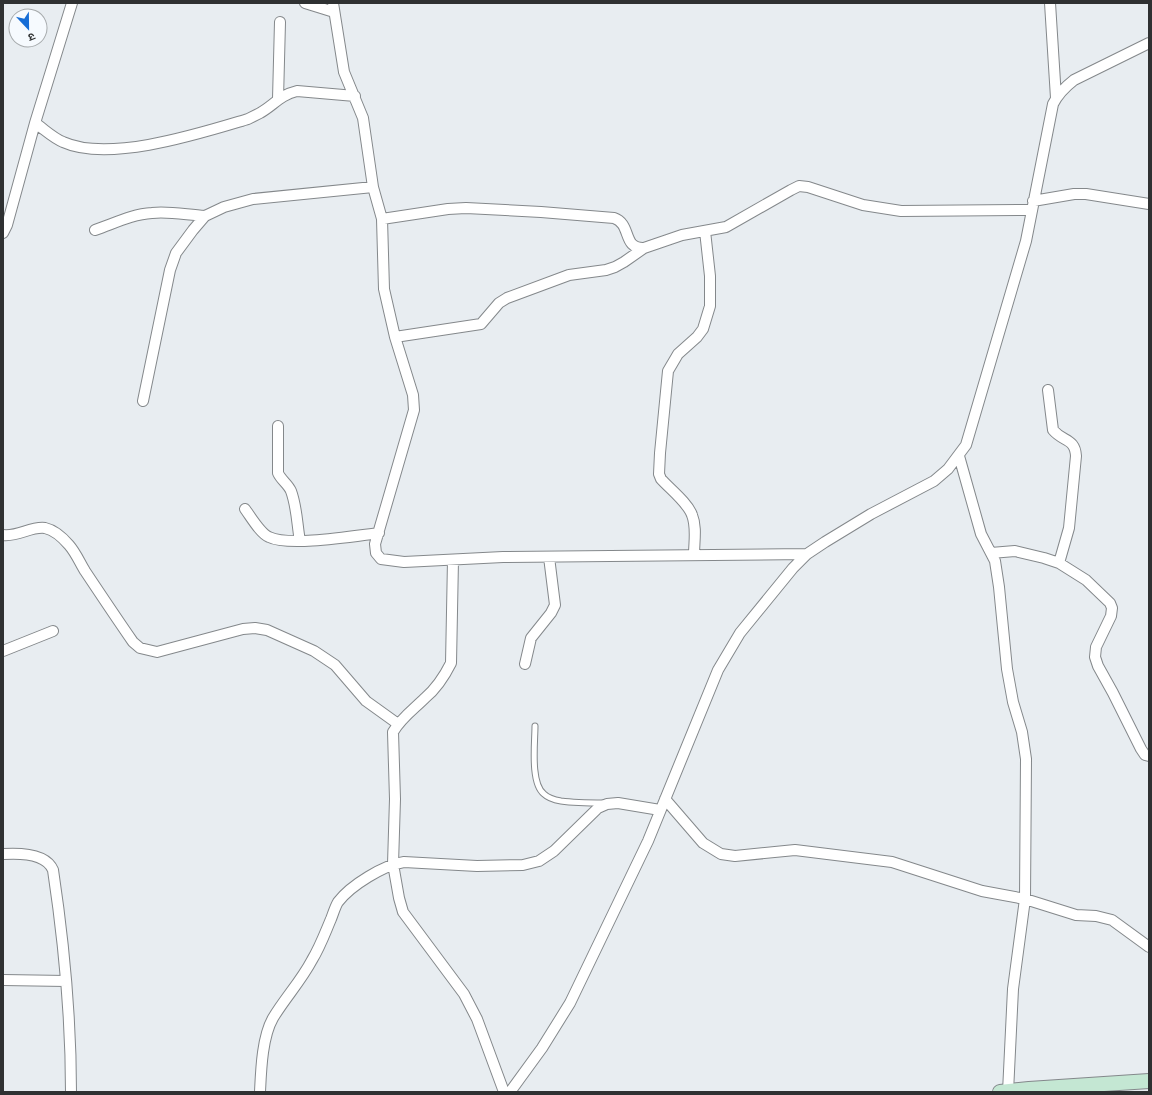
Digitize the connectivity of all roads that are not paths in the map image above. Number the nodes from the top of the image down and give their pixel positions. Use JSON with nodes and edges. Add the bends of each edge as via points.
{"nodes":[{"id":1,"x":72,"y":3,"type":"edge"},
{"id":2,"x":304,"y":3,"type":"edge"},
{"id":3,"x":1050,"y":3,"type":"edge"},
{"id":4,"x":333,"y":8,"type":"edge"},
{"id":5,"x":280,"y":22,"type":"dead end"},
{"id":6,"x":1149,"y":43,"type":"edge"},
{"id":7,"x":355,"y":96,"type":"junction"},
{"id":8,"x":1056,"y":98,"type":"junction"},
{"id":9,"x":278,"y":99,"type":"junction"},
{"id":10,"x":35,"y":123,"type":"junction"},
{"id":11,"x":373,"y":187,"type":"junction"},
{"id":12,"x":1149,"y":204,"type":"edge"},
{"id":13,"x":1032,"y":206,"type":"junction"},
{"id":14,"x":204,"y":216,"type":"junction"},
{"id":15,"x":382,"y":219,"type":"junction"},
{"id":16,"x":95,"y":230,"type":"dead end"},
{"id":17,"x":705,"y":231,"type":"junction"},
{"id":18,"x":3,"y":233,"type":"edge"},
{"id":19,"x":644,"y":248,"type":"junction"},
{"id":20,"x":395,"y":337,"type":"junction"},
{"id":21,"x":1048,"y":390,"type":"dead end"},
{"id":22,"x":143,"y":401,"type":"dead end"},
{"id":23,"x":278,"y":426,"type":"dead end"},
{"id":24,"x":959,"y":456,"type":"junction"},
{"id":25,"x":245,"y":509,"type":"dead end"},
{"id":26,"x":379,"y":533,"type":"junction"},
{"id":27,"x":3,"y":535,"type":"edge"},
{"id":28,"x":300,"y":541,"type":"junction"},
{"id":29,"x":991,"y":553,"type":"junction"},
{"id":30,"x":807,"y":554,"type":"junction"},
{"id":31,"x":694,"y":556,"type":"junction"},
{"id":32,"x":550,"y":557,"type":"junction"},
{"id":33,"x":453,"y":560,"type":"junction"},
{"id":34,"x":1059,"y":563,"type":"junction"},
{"id":35,"x":53,"y":631,"type":"dead end"},
{"id":36,"x":3,"y":651,"type":"edge"},
{"id":37,"x":525,"y":664,"type":"dead end"},
{"id":38,"x":398,"y":724,"type":"junction"},
{"id":39,"x":535,"y":726,"type":"dead end"},
{"id":40,"x":1149,"y":756,"type":"edge"},
{"id":41,"x":665,"y":799,"type":"junction"},
{"id":42,"x":607,"y":804,"type":"junction"},
{"id":43,"x":660,"y":810,"type":"junction"},
{"id":44,"x":3,"y":854,"type":"edge"},
{"id":45,"x":393,"y":864,"type":"junction"},
{"id":46,"x":1025,"y":899,"type":"junction"},
{"id":47,"x":1149,"y":947,"type":"edge"},
{"id":48,"x":3,"y":980,"type":"edge"},
{"id":49,"x":66,"y":981,"type":"junction"},
{"id":50,"x":1149,"y":1081,"type":"edge"},
{"id":51,"x":71,"y":1092,"type":"edge"},
{"id":52,"x":260,"y":1092,"type":"edge"},
{"id":53,"x":504,"y":1092,"type":"edge"},
{"id":54,"x":510,"y":1092,"type":"edge"},
{"id":55,"x":1005,"y":1092,"type":"edge"}],
"edges":[{"from":1,"to":10,"type":"street"},
{"from":2,"to":4,"type":"street"},
{"from":3,"to":8,"type":"street"},
{"from":4,"to":7,"type":"street","via":[[344,72]]},
{"from":5,"to":9,"type":"street"},
{"from":6,"to":8,"type":"street","via":[[1074,80],[1063,88]]},
{"from":7,"to":9,"type":"street","via":[[298,91]]},
{"from":7,"to":11,"type":"street","via":[[363,118]]},
{"from":8,"to":13,"type":"street"},
{"from":9,"to":10,"type":"street","via":[[260,113],[248,118],[157,143],[126,148],[99,149],[64,143]]},
{"from":10,"to":18,"type":"street"},
{"from":11,"to":14,"type":"street","via":[[253,199]]},
{"from":11,"to":15,"type":"street"},
{"from":12,"to":13,"type":"street","via":[[1074,194]]},
{"from":13,"to":17,"type":"street","via":[[901,211],[862,205],[827,192],[799,186],[726,227]]},
{"from":13,"to":24,"type":"street","via":[[1026,241],[966,445]]},
{"from":14,"to":16,"type":"street","via":[[171,213],[136,215]]},
{"from":14,"to":22,"type":"street","via":[[176,253],[172,264]]},
{"from":15,"to":19,"type":"street","via":[[466,208],[614,218],[623,225],[632,246],[637,249]]},
{"from":15,"to":20,"type":"street","via":[[384,289]]},
{"from":17,"to":19,"type":"street","via":[[677,236]]},
{"from":17,"to":31,"type":"street","via":[[710,306],[703,329],[678,354],[668,371],[659,474],[693,515]]},
{"from":19,"to":20,"type":"street","via":[[615,267],[569,275],[507,298],[496,306],[481,324]]},
{"from":20,"to":26,"type":"street","via":[[413,395],[414,410]]},
{"from":21,"to":34,"type":"street","via":[[1053,430],[1072,443],[1076,449],[1069,528]]},
{"from":23,"to":28,"type":"street","via":[[278,473],[290,490]]},
{"from":24,"to":29,"type":"street","via":[[981,534]]},
{"from":24,"to":30,"type":"street","via":[[934,481],[871,514]]},
{"from":25,"to":28,"type":"street","via":[[269,538]]},
{"from":26,"to":28,"type":"street"},
{"from":26,"to":33,"type":"street","via":[[376,553],[381,559],[404,562]]},
{"from":27,"to":38,"type":"street","via":[[15,535],[44,528],[61,537],[73,550],[133,642],[140,648],[157,652],[243,629],[267,630],[314,651],[335,665],[366,701]]},
{"from":29,"to":34,"type":"street","via":[[1015,551]]},
{"from":29,"to":46,"type":"street","via":[[995,561],[999,587],[1007,669],[1026,759]]},
{"from":30,"to":31,"type":"street"},
{"from":30,"to":41,"type":"street","via":[[740,633],[726,655]]},
{"from":31,"to":32,"type":"street"},
{"from":32,"to":33,"type":"street"},
{"from":32,"to":37,"type":"street","via":[[554,606],[531,638]]},
{"from":33,"to":38,"type":"street","via":[[451,663],[437,686]]},
{"from":34,"to":40,"type":"street","via":[[1086,580],[1110,603],[1111,616],[1096,646],[1095,657],[1141,749]]},
{"from":35,"to":36,"type":"street"},
{"from":38,"to":45,"type":"street","via":[[393,732],[392,743],[395,799]]},
{"from":39,"to":42,"type":"lane","via":[[536,784],[544,795],[562,801]]},
{"from":41,"to":43,"type":"street"},
{"from":41,"to":46,"type":"street","via":[[703,844],[721,854],[735,856],[795,850],[892,862],[968,887]]},
{"from":42,"to":43,"type":"street","via":[[618,803]]},
{"from":42,"to":45,"type":"street","via":[[598,808],[554,851],[539,861],[477,866],[404,862]]},
{"from":43,"to":54,"type":"street","via":[[648,841],[570,1003]]},
{"from":44,"to":49,"type":"street","via":[[33,855],[51,864]]},
{"from":45,"to":52,"type":"street","via":[[354,888],[338,903],[318,951],[272,1019],[261,1067]]},
{"from":45,"to":53,"type":"street","via":[[403,912],[464,994],[477,1018]]},
{"from":46,"to":47,"type":"street","via":[[1076,915],[1112,920]]},
{"from":46,"to":55,"type":"street","via":[[1013,989]]},
{"from":48,"to":49,"type":"street"},
{"from":49,"to":51,"type":"street"},
{"from":50,"to":55,"type":"street"}]}
